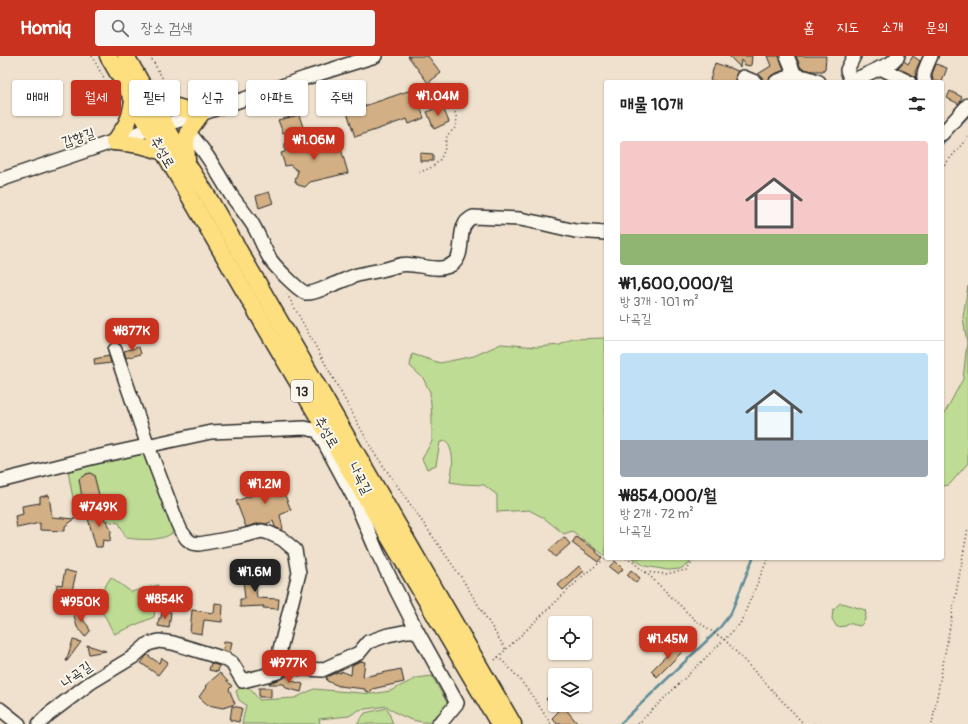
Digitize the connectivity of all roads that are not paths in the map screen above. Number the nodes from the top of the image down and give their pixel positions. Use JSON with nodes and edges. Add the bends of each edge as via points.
{"nodes":[{"id":1,"x":108,"y":56,"type":"edge"},
{"id":2,"x":126,"y":56,"type":"edge"},
{"id":3,"x":375,"y":56,"type":"edge"},
{"id":4,"x":787,"y":56,"type":"edge"},
{"id":5,"x":854,"y":56,"type":"edge"},
{"id":6,"x":898,"y":56,"type":"edge"},
{"id":7,"x":931,"y":56,"type":"edge"},
{"id":8,"x":874,"y":74,"type":"edge"},
{"id":9,"x":795,"y":75,"type":"junction"},
{"id":10,"x":140,"y":80,"type":"edge"},
{"id":11,"x":780,"y":80,"type":"edge"},
{"id":12,"x":815,"y":80,"type":"edge"},
{"id":13,"x":850,"y":80,"type":"edge"},
{"id":14,"x":856,"y":80,"type":"edge"},
{"id":15,"x":900,"y":80,"type":"edge"},
{"id":16,"x":923,"y":80,"type":"edge"},
{"id":17,"x":129,"y":93,"type":"edge"},
{"id":18,"x":238,"y":101,"type":"edge"},
{"id":19,"x":968,"y":106,"type":"edge"},
{"id":20,"x":131,"y":116,"type":"edge"},
{"id":21,"x":142,"y":116,"type":"edge"},
{"id":22,"x":161,"y":116,"type":"edge"},
{"id":23,"x":195,"y":116,"type":"edge"},
{"id":24,"x":200,"y":116,"type":"edge"},
{"id":25,"x":166,"y":125,"type":"junction"},
{"id":26,"x":150,"y":129,"type":"junction"},
{"id":27,"x":944,"y":132,"type":"edge"},
{"id":28,"x":188,"y":133,"type":"junction"},
{"id":29,"x":114,"y":142,"type":"junction"},
{"id":30,"x":163,"y":152,"type":"junction"},
{"id":31,"x":188,"y":165,"type":"junction"},
{"id":32,"x":0,"y":180,"type":"edge"},
{"id":33,"x":604,"y":233,"type":"edge"},
{"id":34,"x":115,"y":350,"type":"dead end"},
{"id":35,"x":148,"y":446,"type":"junction"},
{"id":36,"x":0,"y":481,"type":"edge"},
{"id":37,"x":417,"y":631,"type":"junction"},
{"id":38,"x":282,"y":667,"type":"junction"},
{"id":39,"x":0,"y":709,"type":"edge"},
{"id":40,"x":19,"y":724,"type":"edge"},
{"id":41,"x":39,"y":724,"type":"edge"},
{"id":42,"x":438,"y":724,"type":"edge"},
{"id":43,"x":498,"y":724,"type":"edge"},
{"id":44,"x":513,"y":724,"type":"edge"}],
"edges":[{"from":1,"to":17,"type":"main road","name":"추성로","number":"13"},
{"from":2,"to":10,"type":"main road","name":"추성로","number":"13"},
{"from":3,"to":18,"type":"street","name":"갑향길"},
{"from":4,"to":9,"type":"street"},
{"from":5,"to":13,"type":"street","via":[[848,70]]},
{"from":6,"to":8,"type":"street"},
{"from":7,"to":16,"type":"street"},
{"from":8,"to":14,"type":"street"},
{"from":8,"to":15,"type":"street"},
{"from":9,"to":11,"type":"street"},
{"from":9,"to":12,"type":"street"},
{"from":19,"to":27,"type":"street"},
{"from":20,"to":29,"type":"main road"},
{"from":21,"to":26,"type":"main road","name":"추성로","number":"13"},
{"from":22,"to":25,"type":"main road","name":"추성로","number":"13"},
{"from":23,"to":25,"type":"street","name":"갑향길"},
{"from":24,"to":28,"type":"main road"},
{"from":25,"to":26,"type":"street","name":"갑향길"},
{"from":25,"to":31,"type":"main road","name":"추성로","number":"13"},
{"from":26,"to":29,"type":"street","name":"갑향길"},
{"from":26,"to":30,"type":"main road","name":"추성로","number":"13"},
{"from":28,"to":31,"type":"main road"},
{"from":28,"to":33,"type":"street","via":[[199,143],[232,197],[253,225],[269,259],[300,290],[307,293],[355,276],[398,265],[439,269],[451,265],[460,254],[465,224],[473,217],[520,220],[575,231]]},
{"from":29,"to":30,"type":"main road","via":[[134,143]]},
{"from":29,"to":32,"type":"street","name":"갑향길"},
{"from":30,"to":43,"type":"main road","name":"추성로","number":"13"},
{"from":31,"to":44,"type":"main road","name":"추성로","number":"13"},
{"from":34,"to":35,"type":"street"},
{"from":35,"to":36,"type":"street","name":"나곡길"},
{"from":35,"to":37,"type":"street","name":"나곡길","via":[[211,432],[305,428],[318,431],[354,498],[378,554]]},
{"from":35,"to":38,"type":"street","via":[[181,531],[192,543],[199,544],[262,531],[282,539],[295,550],[299,573],[280,649]]},
{"from":37,"to":38,"type":"street","via":[[388,635],[368,642],[359,653],[322,670]]},
{"from":37,"to":42,"type":"street","name":"나곡길","via":[[457,703]]},
{"from":38,"to":41,"type":"street","name":"나곡길","via":[[278,672],[243,681],[232,663],[225,659],[159,641],[148,644],[133,657],[90,683]]},
{"from":39,"to":40,"type":"street"}]}
